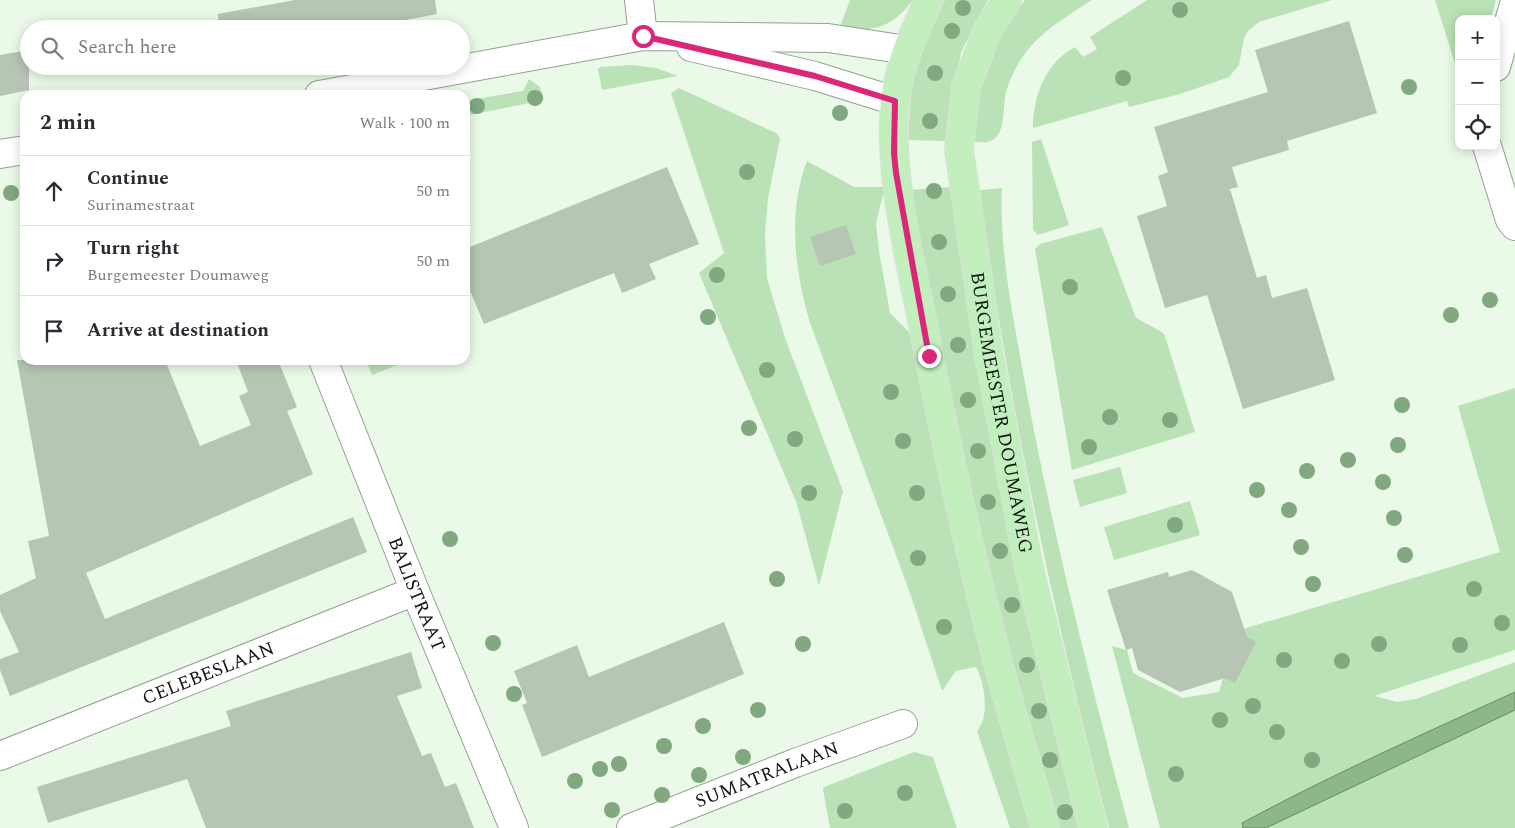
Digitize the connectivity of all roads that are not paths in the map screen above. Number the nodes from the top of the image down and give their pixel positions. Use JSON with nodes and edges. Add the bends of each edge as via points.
{"nodes":[{"id":1,"x":639,"y":0,"type":"edge"},
{"id":2,"x":929,"y":0,"type":"edge"},
{"id":3,"x":1008,"y":0,"type":"edge"},
{"id":4,"x":1515,"y":2,"type":"edge"},
{"id":5,"x":643,"y":36,"type":"junction"},
{"id":6,"x":907,"y":50,"type":"junction"},
{"id":7,"x":1498,"y":60,"type":"edge"},
{"id":8,"x":470,"y":68,"type":"edge"},
{"id":9,"x":429,"y":75,"type":"edge"},
{"id":10,"x":346,"y":90,"type":"edge"},
{"id":11,"x":895,"y":101,"type":"junction"},
{"id":12,"x":1488,"y":150,"type":"edge"},
{"id":13,"x":20,"y":151,"type":"edge"},
{"id":14,"x":0,"y":154,"type":"edge"},
{"id":15,"x":1515,"y":226,"type":"edge"},
{"id":16,"x":325,"y":365,"type":"edge"},
{"id":17,"x":415,"y":591,"type":"junction"},
{"id":18,"x":903,"y":724,"type":"dead end"},
{"id":19,"x":0,"y":756,"type":"edge"},
{"id":20,"x":514,"y":828,"type":"edge"},
{"id":21,"x":631,"y":828,"type":"edge"},
{"id":22,"x":1045,"y":828,"type":"edge"},
{"id":23,"x":1093,"y":828,"type":"edge"}],
"edges":[{"from":1,"to":5,"type":"street"},
{"from":2,"to":6,"type":"main road"},
{"from":3,"to":23,"type":"main road","name":"BURGEMEESTER DOUMAWEG","via":[[988,29],[966,87],[959,150],[989,355],[1029,568]]},
{"from":4,"to":7,"type":"street"},
{"from":5,"to":6,"type":"street","via":[[828,38]]},
{"from":5,"to":8,"type":"street"},
{"from":5,"to":11,"type":"street","via":[[815,76]]},
{"from":6,"to":11,"type":"main road"},
{"from":9,"to":10,"type":"street"},
{"from":11,"to":22,"type":"main road","via":[[896,173],[960,506],[996,656]]},
{"from":12,"to":15,"type":"street","via":[[1510,220]]},
{"from":13,"to":14,"type":"street"},
{"from":16,"to":17,"type":"street","name":"BALISTRAAT"},
{"from":17,"to":19,"type":"street","name":"CELEBESLAAN"},
{"from":17,"to":20,"type":"street","name":"BALISTRAAT"},
{"from":18,"to":21,"type":"street","name":"SUMATRALAAN"}]}
